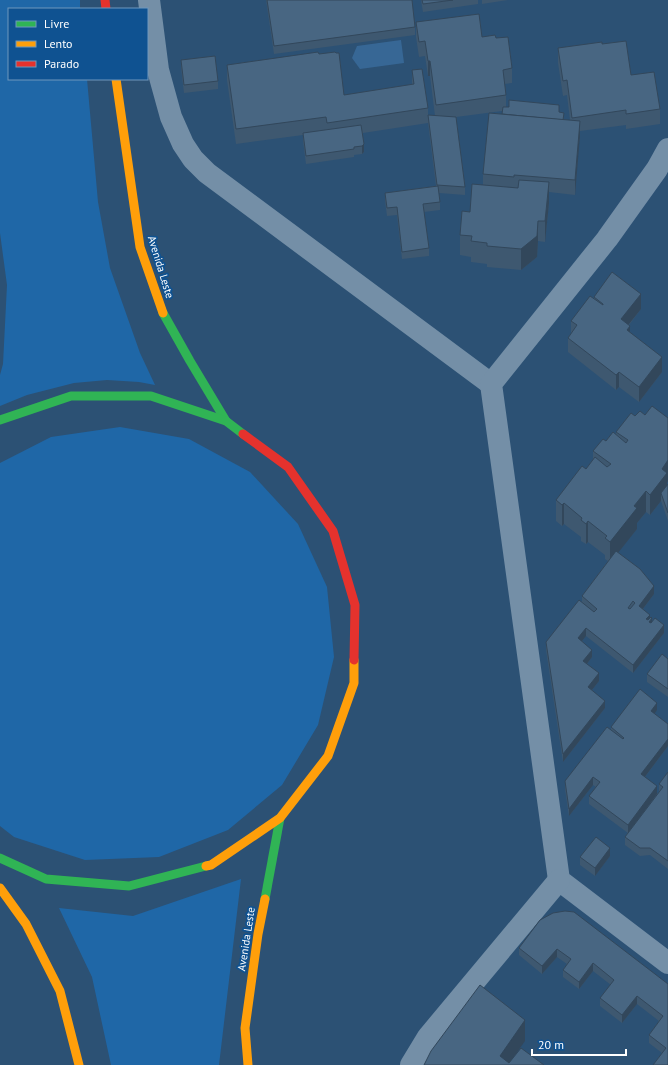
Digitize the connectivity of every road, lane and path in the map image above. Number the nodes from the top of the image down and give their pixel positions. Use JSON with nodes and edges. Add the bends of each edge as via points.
{"nodes":[{"id":1,"x":149,"y":0,"type":"edge"},
{"id":2,"x":116,"y":80,"type":"edge"},
{"id":3,"x":668,"y":149,"type":"edge"},
{"id":4,"x":491,"y":384,"type":"junction"},
{"id":5,"x":0,"y":420,"type":"edge"},
{"id":6,"x":226,"y":421,"type":"junction"},
{"id":7,"x":280,"y":818,"type":"junction"},
{"id":8,"x":0,"y":858,"type":"edge"},
{"id":9,"x":559,"y":880,"type":"junction"},
{"id":10,"x":0,"y":888,"type":"edge"},
{"id":11,"x":668,"y":963,"type":"edge"},
{"id":12,"x":79,"y":1065,"type":"edge"},
{"id":13,"x":248,"y":1065,"type":"edge"},
{"id":14,"x":412,"y":1065,"type":"edge"}],
"edges":[{"from":1,"to":4,"type":"street","via":[[158,70],[171,117],[193,159],[207,173]]},
{"from":2,"to":6,"type":"main road","name":"Avenida Leste","via":[[140,247],[162,311]]},
{"from":3,"to":4,"type":"street","via":[[607,239]]},
{"from":4,"to":9,"type":"street"},
{"from":5,"to":6,"type":"main road","via":[[71,396],[151,396]]},
{"from":6,"to":7,"type":"main road","via":[[288,467],[333,531],[355,605],[354,683],[328,756]]},
{"from":7,"to":8,"type":"main road","via":[[211,865],[129,886],[46,879]]},
{"from":7,"to":13,"type":"main road","name":"Avenida Leste","via":[[258,934],[246,1020]]},
{"from":9,"to":11,"type":"street"},
{"from":9,"to":14,"type":"street","via":[[428,1037]]},
{"from":10,"to":12,"type":"main road","via":[[26,924],[60,991]]}]}
